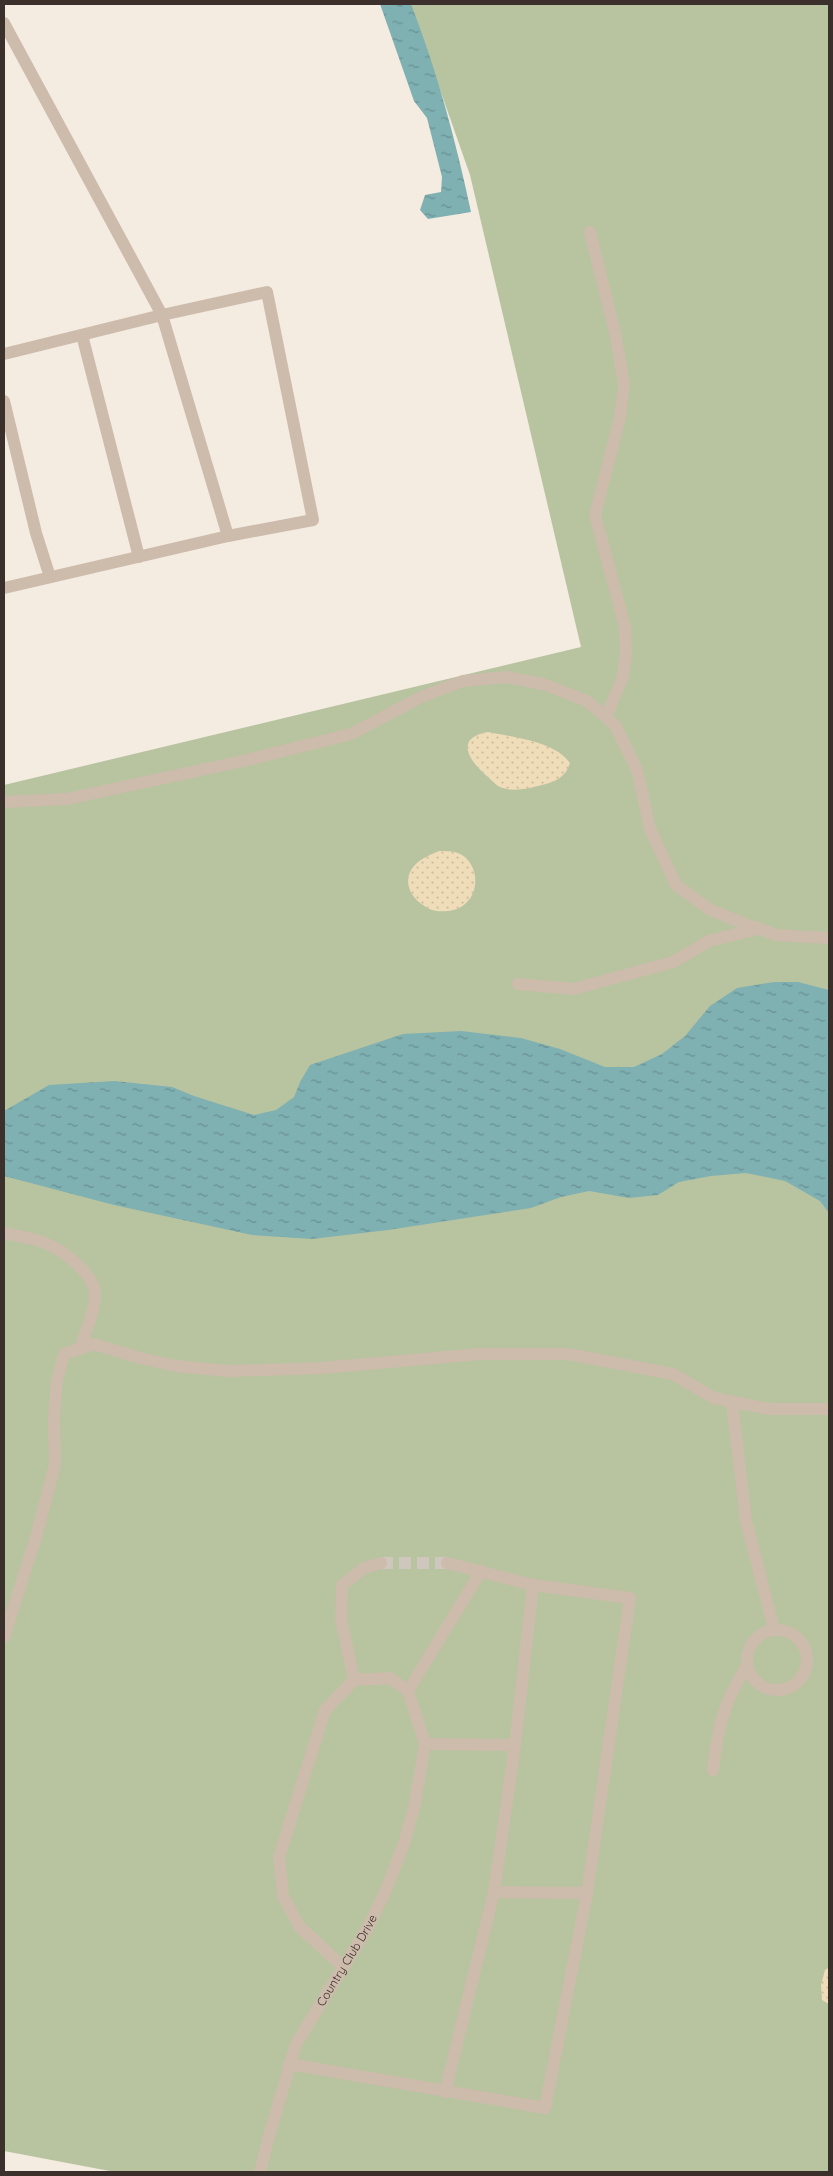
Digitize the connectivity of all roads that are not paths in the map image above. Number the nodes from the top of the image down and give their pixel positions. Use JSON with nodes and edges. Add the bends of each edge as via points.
{"nodes":[{"id":1,"x":4,"y":23,"type":"edge"},
{"id":2,"x":590,"y":232,"type":"dead end"},
{"id":3,"x":162,"y":315,"type":"junction"},
{"id":4,"x":82,"y":335,"type":"junction"},
{"id":5,"x":4,"y":354,"type":"edge"},
{"id":6,"x":4,"y":401,"type":"edge"},
{"id":7,"x":228,"y":536,"type":"junction"},
{"id":8,"x":138,"y":557,"type":"junction"},
{"id":9,"x":50,"y":577,"type":"junction"},
{"id":10,"x":4,"y":588,"type":"edge"},
{"id":11,"x":616,"y":692,"type":"junction"},
{"id":12,"x":594,"y":708,"type":"junction"},
{"id":13,"x":606,"y":718,"type":"junction"},
{"id":14,"x":4,"y":802,"type":"edge"},
{"id":15,"x":754,"y":927,"type":"junction"},
{"id":16,"x":829,"y":938,"type":"edge"},
{"id":17,"x":518,"y":984,"type":"dead end"},
{"id":18,"x":4,"y":1233,"type":"edge"},
{"id":19,"x":80,"y":1348,"type":"junction"},
{"id":20,"x":732,"y":1401,"type":"junction"},
{"id":21,"x":829,"y":1409,"type":"edge"},
{"id":22,"x":380,"y":1563,"type":"tunnel mouth"},
{"id":23,"x":447,"y":1563,"type":"tunnel mouth"},
{"id":24,"x":481,"y":1571,"type":"junction"},
{"id":25,"x":533,"y":1585,"type":"junction"},
{"id":26,"x":774,"y":1629,"type":"junction"},
{"id":27,"x":4,"y":1637,"type":"edge"},
{"id":28,"x":747,"y":1666,"type":"junction"},
{"id":29,"x":354,"y":1680,"type":"junction"},
{"id":30,"x":408,"y":1691,"type":"junction"},
{"id":31,"x":425,"y":1744,"type":"junction"},
{"id":32,"x":515,"y":1745,"type":"junction"},
{"id":33,"x":713,"y":1770,"type":"dead end"},
{"id":34,"x":494,"y":1892,"type":"junction"},
{"id":35,"x":587,"y":1893,"type":"junction"},
{"id":36,"x":343,"y":1967,"type":"junction"},
{"id":37,"x":290,"y":2064,"type":"junction"},
{"id":38,"x":445,"y":2092,"type":"junction"},
{"id":39,"x":260,"y":2172,"type":"edge"}],
"edges":[{"from":1,"to":3,"type":"street"},
{"from":2,"to":11,"type":"street","via":[[624,384],[620,417],[595,514],[625,627],[626,655]]},
{"from":3,"to":4,"type":"street"},
{"from":3,"to":7,"type":"street"},
{"from":3,"to":7,"type":"street","via":[[268,292],[313,520]]},
{"from":4,"to":5,"type":"street"},
{"from":4,"to":8,"type":"street"},
{"from":6,"to":9,"type":"street"},
{"from":7,"to":8,"type":"street"},
{"from":8,"to":9,"type":"street"},
{"from":9,"to":10,"type":"street"},
{"from":11,"to":12,"type":"street"},
{"from":11,"to":13,"type":"street"},
{"from":12,"to":13,"type":"street"},
{"from":12,"to":14,"type":"street","via":[[586,701],[543,684],[506,677],[463,681],[421,697],[351,734],[243,761],[67,798]]},
{"from":13,"to":15,"type":"street","via":[[615,725],[637,770],[650,830],[676,885],[710,909]]},
{"from":15,"to":16,"type":"street","via":[[776,935]]},
{"from":15,"to":17,"type":"street","via":[[757,929],[709,941],[674,962],[574,988]]},
{"from":18,"to":19,"type":"street","via":[[45,1243],[89,1276],[95,1293]]},
{"from":19,"to":20,"type":"street","via":[[94,1344],[176,1366],[228,1371],[321,1368],[480,1354],[568,1354],[673,1374],[714,1398]]},
{"from":19,"to":27,"type":"street","via":[[64,1354],[57,1380],[55,1464]]},
{"from":20,"to":21,"type":"street","via":[[769,1409]]},
{"from":20,"to":26,"type":"street","via":[[746,1522]]},
{"from":22,"to":29,"type":"street","via":[[364,1568],[342,1585],[341,1619]]},
{"from":23,"to":24,"type":"street"},
{"from":24,"to":25,"type":"street"},
{"from":24,"to":30,"type":"street"},
{"from":25,"to":32,"type":"street"},
{"from":25,"to":35,"type":"street","via":[[630,1598]]},
{"from":26,"to":28,"type":"street","via":[[754,1638],[745,1658]]},
{"from":26,"to":28,"type":"street","via":[[795,1634],[808,1652],[806,1674],[791,1689],[769,1691],[751,1679]]},
{"from":28,"to":33,"type":"street","via":[[732,1689],[718,1729]]},
{"from":29,"to":30,"type":"street","via":[[390,1678]]},
{"from":29,"to":36,"type":"street","via":[[325,1710],[279,1857],[283,1896],[299,1926]]},
{"from":30,"to":31,"type":"street"},
{"from":31,"to":32,"type":"street"},
{"from":31,"to":36,"type":"street","name":"Country Club Drive","via":[[414,1808],[404,1843],[368,1927]]},
{"from":32,"to":34,"type":"street"},
{"from":34,"to":35,"type":"street"},
{"from":34,"to":38,"type":"street"},
{"from":35,"to":38,"type":"street","via":[[545,2108]]},
{"from":36,"to":37,"type":"street","name":"Country Club Drive","via":[[296,2044]]},
{"from":37,"to":38,"type":"street"},
{"from":37,"to":39,"type":"street","name":"Country Club Drive"}]}
